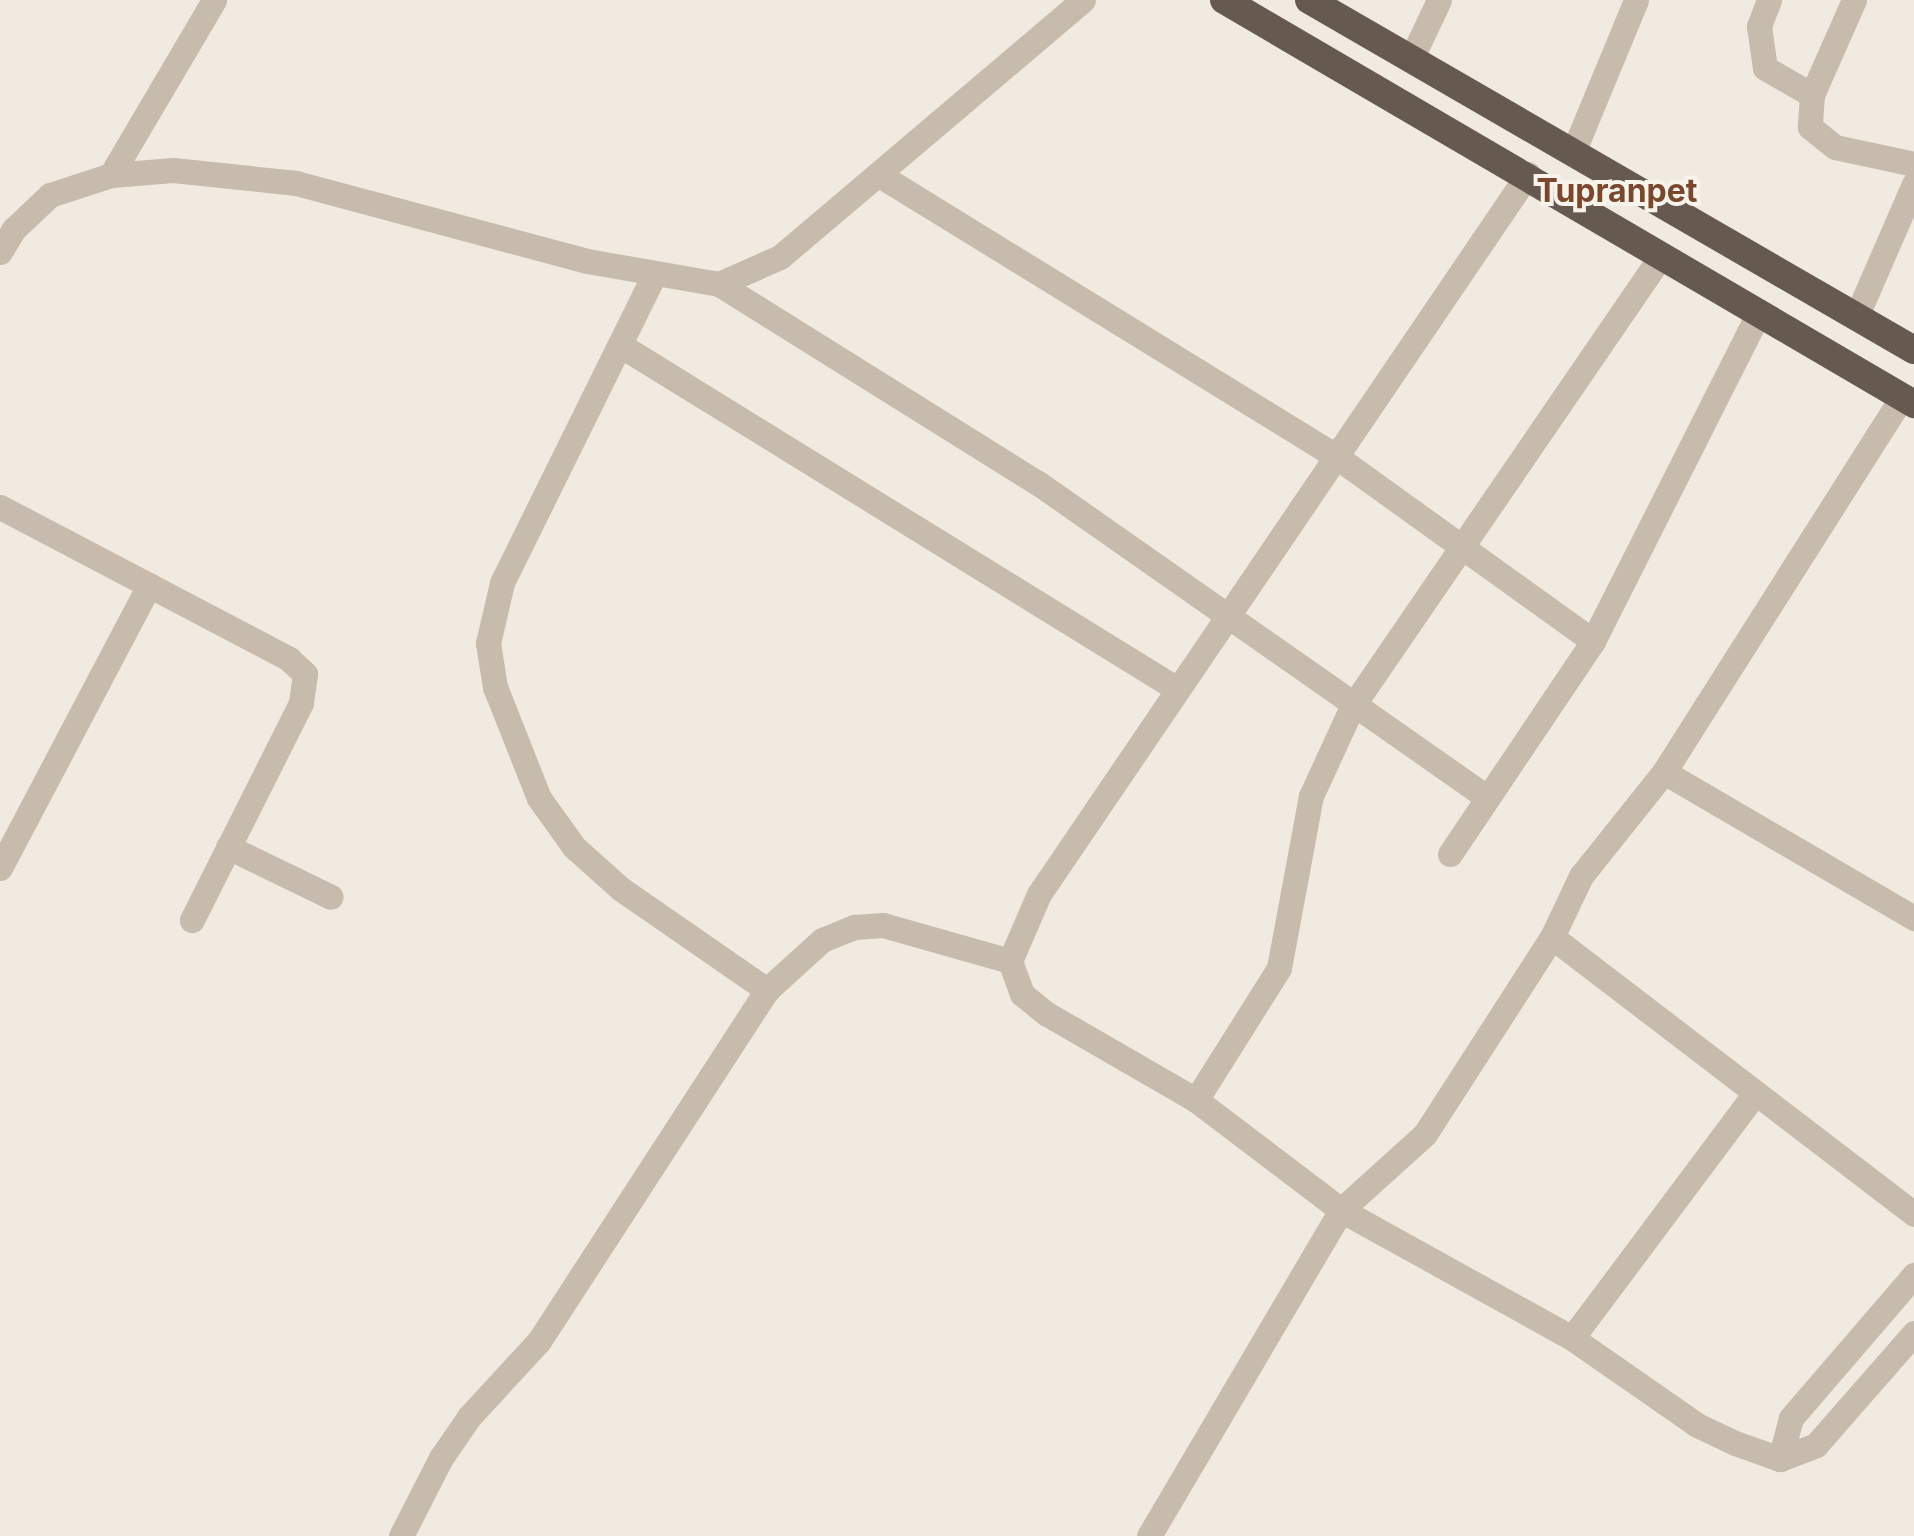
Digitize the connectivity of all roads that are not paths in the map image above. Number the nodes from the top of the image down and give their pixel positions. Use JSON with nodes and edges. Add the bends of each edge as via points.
{"nodes":[{"id":1,"x":214,"y":0,"type":"edge"},
{"id":2,"x":1083,"y":0,"type":"edge"},
{"id":3,"x":1224,"y":0,"type":"edge"},
{"id":4,"x":1309,"y":0,"type":"edge"},
{"id":5,"x":1440,"y":0,"type":"edge"},
{"id":6,"x":1636,"y":0,"type":"edge"},
{"id":7,"x":1769,"y":0,"type":"edge"},
{"id":8,"x":1854,"y":0,"type":"edge"},
{"id":9,"x":1411,"y":59,"type":"junction"},
{"id":10,"x":1812,"y":95,"type":"junction"},
{"id":11,"x":1574,"y":150,"type":"junction"},
{"id":12,"x":1914,"y":164,"type":"edge"},
{"id":13,"x":1528,"y":174,"type":"junction"},
{"id":14,"x":111,"y":175,"type":"junction"},
{"id":15,"x":881,"y":176,"type":"junction"},
{"id":16,"x":1914,"y":184,"type":"edge"},
{"id":17,"x":0,"y":252,"type":"edge"},
{"id":18,"x":1662,"y":256,"type":"junction"},
{"id":19,"x":653,"y":277,"type":"junction"},
{"id":20,"x":719,"y":284,"type":"junction"},
{"id":21,"x":1759,"y":312,"type":"junction"},
{"id":22,"x":1857,"y":315,"type":"junction"},
{"id":23,"x":620,"y":345,"type":"junction"},
{"id":24,"x":1914,"y":350,"type":"edge"},
{"id":25,"x":1908,"y":400,"type":"edge"},
{"id":26,"x":1334,"y":455,"type":"junction"},
{"id":27,"x":0,"y":508,"type":"edge"},
{"id":28,"x":1464,"y":550,"type":"junction"},
{"id":29,"x":149,"y":584,"type":"junction"},
{"id":30,"x":1224,"y":614,"type":"junction"},
{"id":31,"x":1593,"y":641,"type":"junction"},
{"id":32,"x":1177,"y":689,"type":"junction"},
{"id":33,"x":1352,"y":708,"type":"junction"},
{"id":34,"x":1664,"y":772,"type":"junction"},
{"id":35,"x":1484,"y":796,"type":"junction"},
{"id":36,"x":228,"y":847,"type":"junction"},
{"id":37,"x":1450,"y":854,"type":"dead end"},
{"id":38,"x":0,"y":868,"type":"edge"},
{"id":39,"x":331,"y":897,"type":"dead end"},
{"id":40,"x":1914,"y":918,"type":"edge"},
{"id":41,"x":192,"y":920,"type":"dead end"},
{"id":42,"x":1552,"y":938,"type":"junction"},
{"id":43,"x":1010,"y":961,"type":"junction"},
{"id":44,"x":767,"y":990,"type":"junction"},
{"id":45,"x":1754,"y":1095,"type":"junction"},
{"id":46,"x":1196,"y":1100,"type":"junction"},
{"id":47,"x":1341,"y":1210,"type":"junction"},
{"id":48,"x":1914,"y":1214,"type":"edge"},
{"id":49,"x":1914,"y":1275,"type":"edge"},
{"id":50,"x":1914,"y":1333,"type":"edge"},
{"id":51,"x":1572,"y":1338,"type":"junction"},
{"id":52,"x":1780,"y":1459,"type":"junction"},
{"id":53,"x":402,"y":1536,"type":"edge"},
{"id":54,"x":1150,"y":1536,"type":"edge"}],
"edges":[{"from":1,"to":14,"type":"street"},
{"from":2,"to":15,"type":"street"},
{"from":3,"to":13,"type":"highway"},
{"from":4,"to":9,"type":"highway"},
{"from":5,"to":9,"type":"street"},
{"from":6,"to":11,"type":"street"},
{"from":7,"to":10,"type":"street","via":[[1760,26],[1765,68]]},
{"from":8,"to":10,"type":"street"},
{"from":9,"to":11,"type":"highway"},
{"from":10,"to":12,"type":"street","via":[[1808,112],[1819,138]]},
{"from":11,"to":22,"type":"highway"},
{"from":13,"to":18,"type":"highway"},
{"from":13,"to":26,"type":"street"},
{"from":14,"to":17,"type":"street","via":[[50,196],[14,228]]},
{"from":14,"to":19,"type":"street","via":[[174,170],[296,183]]},
{"from":15,"to":20,"type":"street","via":[[780,257]]},
{"from":15,"to":26,"type":"street"},
{"from":16,"to":22,"type":"street"},
{"from":18,"to":21,"type":"highway"},
{"from":18,"to":28,"type":"street"},
{"from":19,"to":20,"type":"street"},
{"from":19,"to":23,"type":"street"},
{"from":20,"to":30,"type":"street","via":[[1038,483]]},
{"from":21,"to":25,"type":"highway"},
{"from":21,"to":31,"type":"street"},
{"from":22,"to":24,"type":"highway"},
{"from":23,"to":32,"type":"street"},
{"from":23,"to":44,"type":"street","via":[[491,611],[495,687],[539,798],[574,847],[621,889]]},
{"from":25,"to":34,"type":"street"},
{"from":26,"to":28,"type":"street"},
{"from":26,"to":30,"type":"street"},
{"from":27,"to":29,"type":"street"},
{"from":28,"to":31,"type":"street"},
{"from":28,"to":33,"type":"street"},
{"from":29,"to":36,"type":"street","via":[[305,674],[301,702]]},
{"from":29,"to":38,"type":"street"},
{"from":30,"to":32,"type":"street"},
{"from":30,"to":33,"type":"street"},
{"from":31,"to":35,"type":"street"},
{"from":32,"to":43,"type":"street","via":[[1039,894]]},
{"from":33,"to":35,"type":"street"},
{"from":33,"to":46,"type":"street","via":[[1311,796],[1279,968]]},
{"from":34,"to":40,"type":"street"},
{"from":34,"to":42,"type":"street","via":[[1582,876]]},
{"from":35,"to":37,"type":"street"},
{"from":36,"to":39,"type":"street"},
{"from":36,"to":41,"type":"street"},
{"from":42,"to":45,"type":"street"},
{"from":42,"to":47,"type":"street","via":[[1425,1134]]},
{"from":43,"to":44,"type":"street","via":[[882,925],[854,927],[822,940]]},
{"from":43,"to":46,"type":"street","via":[[1022,994],[1048,1014]]},
{"from":44,"to":53,"type":"street","via":[[539,1341],[468,1417]]},
{"from":45,"to":48,"type":"street"},
{"from":45,"to":51,"type":"street"},
{"from":46,"to":47,"type":"street"},
{"from":47,"to":51,"type":"street"},
{"from":47,"to":54,"type":"street"},
{"from":49,"to":52,"type":"street","via":[[1791,1418]]},
{"from":50,"to":52,"type":"street","via":[[1816,1445]]},
{"from":51,"to":52,"type":"street","via":[[1697,1426]]}]}
